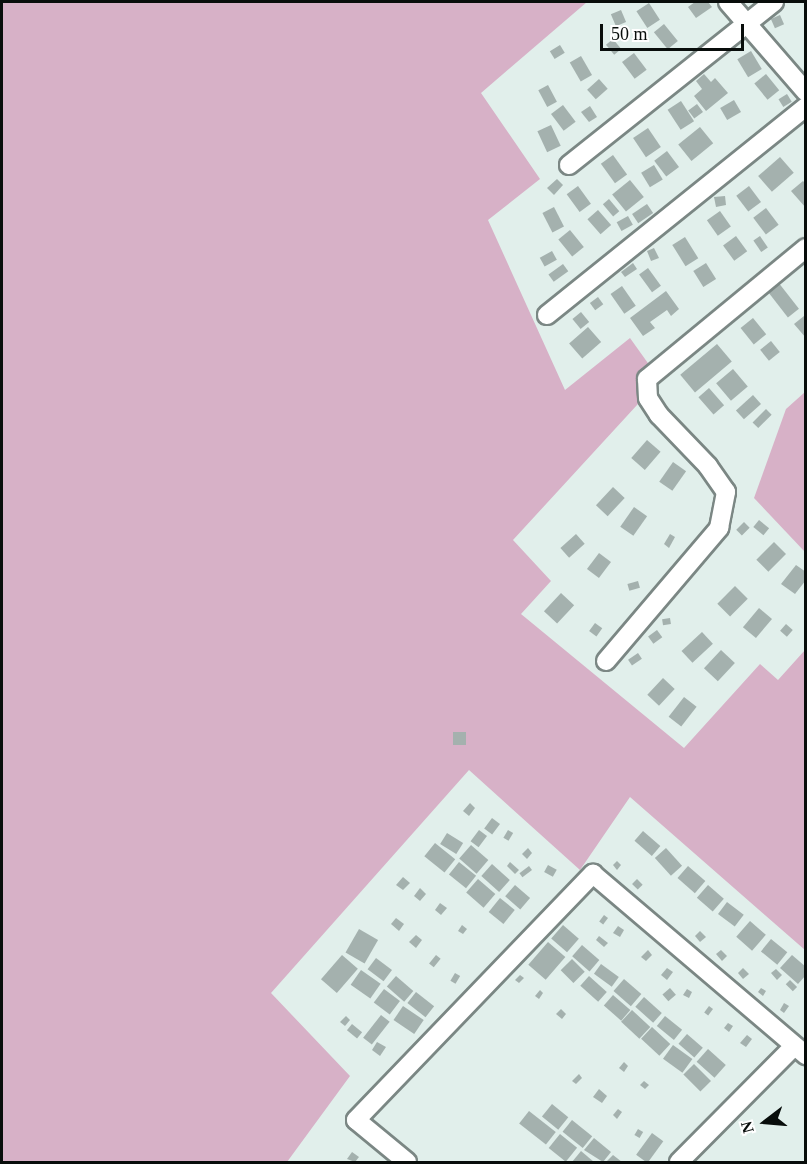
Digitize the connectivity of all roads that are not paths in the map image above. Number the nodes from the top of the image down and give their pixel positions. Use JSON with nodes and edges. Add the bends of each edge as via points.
{"nodes":[{"id":1,"x":728,"y":2,"type":"edge"},
{"id":2,"x":774,"y":2,"type":"edge"},
{"id":3,"x":746,"y":23,"type":"junction"},
{"id":4,"x":806,"y":92,"type":"edge"},
{"id":5,"x":806,"y":107,"type":"edge"},
{"id":6,"x":569,"y":165,"type":"dead end"},
{"id":7,"x":806,"y":248,"type":"edge"},
{"id":8,"x":547,"y":315,"type":"dead end"},
{"id":9,"x":606,"y":661,"type":"dead end"},
{"id":10,"x":800,"y":1051,"type":"edge"},
{"id":11,"x":407,"y":1162,"type":"edge"},
{"id":12,"x":679,"y":1162,"type":"edge"}],
"edges":[{"from":1,"to":3,"type":"street"},
{"from":2,"to":3,"type":"street"},
{"from":3,"to":4,"type":"street"},
{"from":3,"to":6,"type":"street"},
{"from":5,"to":8,"type":"street"},
{"from":7,"to":9,"type":"street","via":[[647,379],[648,398],[659,415],[708,465],[726,492],[719,528]]},
{"from":10,"to":11,"type":"street","via":[[593,874],[356,1120]]},
{"from":10,"to":12,"type":"street"}]}
